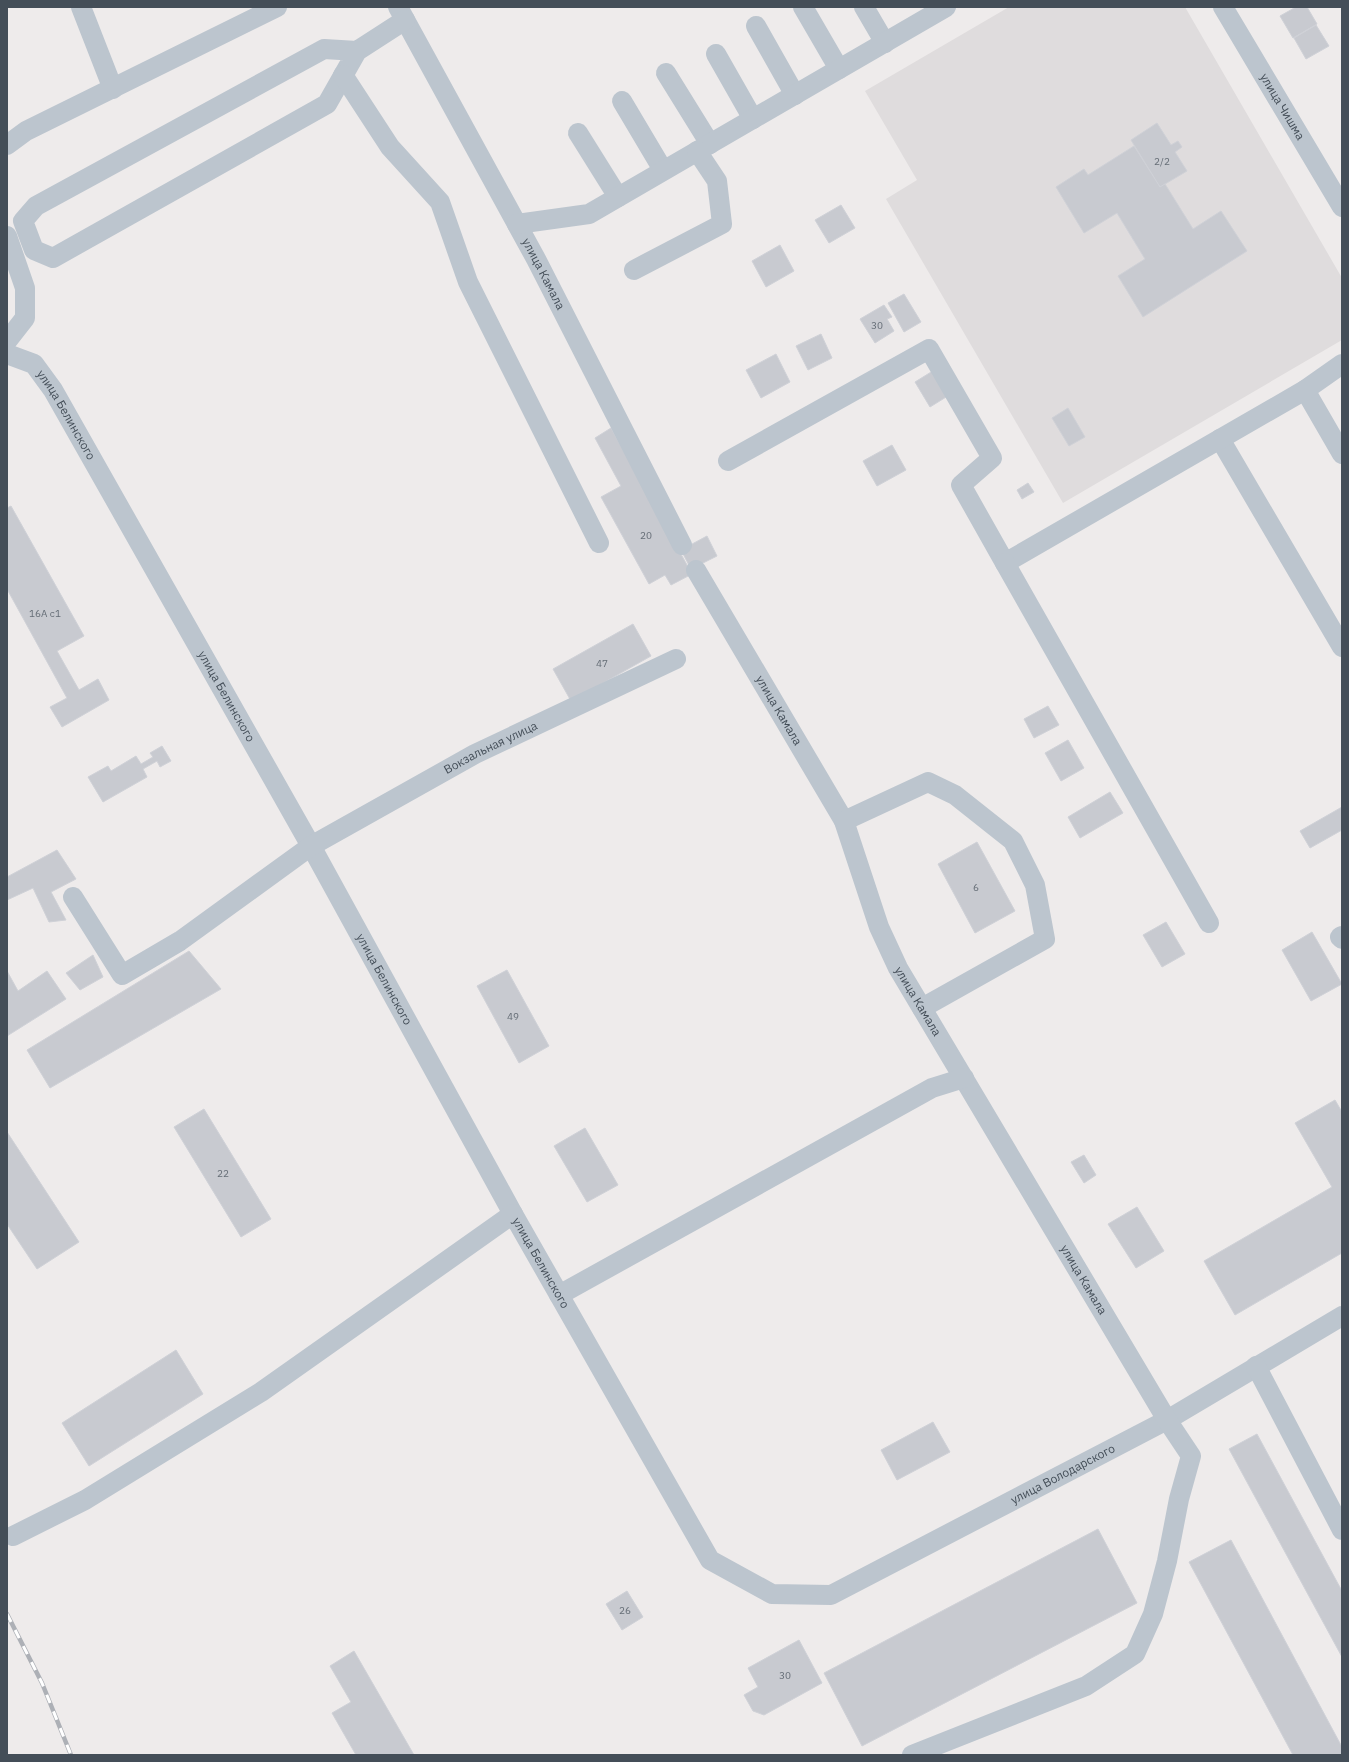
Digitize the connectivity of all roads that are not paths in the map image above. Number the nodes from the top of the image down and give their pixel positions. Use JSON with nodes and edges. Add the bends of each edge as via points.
{"nodes":[{"id":1,"x":81,"y":7,"type":"edge"},
{"id":2,"x":277,"y":7,"type":"edge"},
{"id":3,"x":803,"y":7,"type":"edge"},
{"id":4,"x":864,"y":7,"type":"edge"},
{"id":5,"x":946,"y":7,"type":"edge"},
{"id":6,"x":1223,"y":7,"type":"edge"},
{"id":7,"x":925,"y":12,"type":"edge"},
{"id":8,"x":402,"y":14,"type":"edge"},
{"id":9,"x":756,"y":26,"type":"dead end"},
{"id":10,"x":885,"y":43,"type":"junction"},
{"id":11,"x":357,"y":51,"type":"junction"},
{"id":12,"x":716,"y":54,"type":"dead end"},
{"id":13,"x":839,"y":69,"type":"junction"},
{"id":14,"x":666,"y":73,"type":"dead end"},
{"id":15,"x":343,"y":75,"type":"junction"},
{"id":16,"x":112,"y":89,"type":"junction"},
{"id":17,"x":795,"y":95,"type":"junction"},
{"id":18,"x":622,"y":101,"type":"dead end"},
{"id":19,"x":753,"y":118,"type":"junction"},
{"id":20,"x":578,"y":132,"type":"dead end"},
{"id":21,"x":7,"y":145,"type":"edge"},
{"id":22,"x":704,"y":147,"type":"junction"},
{"id":23,"x":664,"y":170,"type":"junction"},
{"id":24,"x":618,"y":197,"type":"junction"},
{"id":25,"x":1342,"y":208,"type":"edge"},
{"id":26,"x":517,"y":224,"type":"junction"},
{"id":27,"x":7,"y":236,"type":"edge"},
{"id":28,"x":634,"y":270,"type":"dead end"},
{"id":29,"x":7,"y":341,"type":"edge"},
{"id":30,"x":7,"y":354,"type":"edge"},
{"id":31,"x":1342,"y":364,"type":"edge"},
{"id":32,"x":1305,"y":390,"type":"junction"},
{"id":33,"x":1220,"y":439,"type":"junction"},
{"id":34,"x":1342,"y":454,"type":"edge"},
{"id":35,"x":728,"y":461,"type":"dead end"},
{"id":36,"x":599,"y":543,"type":"dead end"},
{"id":37,"x":682,"y":544,"type":"dead end"},
{"id":38,"x":1006,"y":563,"type":"junction"},
{"id":39,"x":696,"y":570,"type":"dead end"},
{"id":40,"x":1342,"y":647,"type":"edge"},
{"id":41,"x":676,"y":659,"type":"dead end"},
{"id":42,"x":844,"y":821,"type":"junction"},
{"id":43,"x":311,"y":846,"type":"junction"},
{"id":44,"x":73,"y":897,"type":"dead end"},
{"id":45,"x":1208,"y":923,"type":"dead end"},
{"id":46,"x":1342,"y":936,"type":"edge"},
{"id":47,"x":1342,"y":939,"type":"edge"},
{"id":48,"x":922,"y":1008,"type":"junction"},
{"id":49,"x":964,"y":1078,"type":"junction"},
{"id":50,"x":513,"y":1214,"type":"junction"},
{"id":51,"x":559,"y":1295,"type":"junction"},
{"id":52,"x":1342,"y":1316,"type":"edge"},
{"id":53,"x":1256,"y":1366,"type":"junction"},
{"id":54,"x":1167,"y":1420,"type":"junction"},
{"id":55,"x":1342,"y":1530,"type":"edge"},
{"id":56,"x":13,"y":1536,"type":"dead end"},
{"id":57,"x":772,"y":1594,"type":"joint"},
{"id":58,"x":912,"y":1755,"type":"edge"}],
"edges":[{"from":1,"to":16,"type":"street"},
{"from":2,"to":16,"type":"street"},
{"from":3,"to":13,"type":"street"},
{"from":4,"to":10,"type":"street"},
{"from":5,"to":7,"type":"street"},
{"from":6,"to":25,"type":"street","name":"улица Чишма"},
{"from":7,"to":10,"type":"street"},
{"from":8,"to":11,"type":"street"},
{"from":8,"to":26,"type":"street","name":"улица Камала"},
{"from":9,"to":17,"type":"street"},
{"from":10,"to":13,"type":"street"},
{"from":11,"to":15,"type":"street"},
{"from":11,"to":15,"type":"street","via":[[324,49],[36,206],[24,221],[34,250],[54,258],[327,104]]},
{"from":12,"to":19,"type":"street"},
{"from":13,"to":17,"type":"street"},
{"from":14,"to":22,"type":"street"},
{"from":15,"to":36,"type":"street","via":[[390,147],[440,202],[468,282]]},
{"from":16,"to":21,"type":"street","via":[[26,131]]},
{"from":17,"to":19,"type":"street"},
{"from":18,"to":23,"type":"street"},
{"from":19,"to":22,"type":"street"},
{"from":20,"to":24,"type":"street"},
{"from":22,"to":23,"type":"street"},
{"from":22,"to":28,"type":"street","via":[[717,181],[722,224]]},
{"from":23,"to":24,"type":"street"},
{"from":24,"to":26,"type":"street","via":[[588,214]]},
{"from":26,"to":37,"type":"street","name":"улица Камала"},
{"from":27,"to":29,"type":"street","via":[[24,288],[25,318]]},
{"from":30,"to":43,"type":"street","name":"улица Белинского","via":[[34,364],[53,390]]},
{"from":31,"to":32,"type":"street"},
{"from":32,"to":33,"type":"street"},
{"from":32,"to":34,"type":"street"},
{"from":33,"to":38,"type":"street"},
{"from":33,"to":40,"type":"street"},
{"from":35,"to":38,"type":"street","via":[[929,349],[992,458],[961,485]]},
{"from":38,"to":45,"type":"street"},
{"from":39,"to":42,"type":"street","name":"улица Камала"},
{"from":41,"to":43,"type":"street","name":"Вокзальная улица","via":[[475,754]]},
{"from":42,"to":48,"type":"street","name":"улица Камала","via":[[879,927],[898,968]]},
{"from":42,"to":48,"type":"street","via":[[928,782],[955,795],[1013,841],[1035,885],[1045,939]]},
{"from":43,"to":44,"type":"street","name":"Вокзальная улица","via":[[180,941],[122,975]]},
{"from":43,"to":50,"type":"street","name":"улица Белинского"},
{"from":46,"to":47,"type":"street"},
{"from":48,"to":49,"type":"street","name":"улица Камала"},
{"from":49,"to":51,"type":"street","via":[[932,1088]]},
{"from":49,"to":54,"type":"street","name":"улица Камала"},
{"from":50,"to":51,"type":"street","name":"улица Белинского"},
{"from":50,"to":56,"type":"street","via":[[261,1392],[85,1500]]},
{"from":51,"to":57,"type":"street","name":"улица Белинского","via":[[710,1560]]},
{"from":52,"to":53,"type":"street","name":"улица Володарского"},
{"from":53,"to":54,"type":"street","name":"улица Володарского"},
{"from":53,"to":55,"type":"street"},
{"from":54,"to":57,"type":"street","name":"улица Володарского","via":[[831,1595]]},
{"from":54,"to":58,"type":"street","name":"улица Камала","via":[[1191,1456],[1153,1614],[1135,1654],[1086,1686]]}]}
